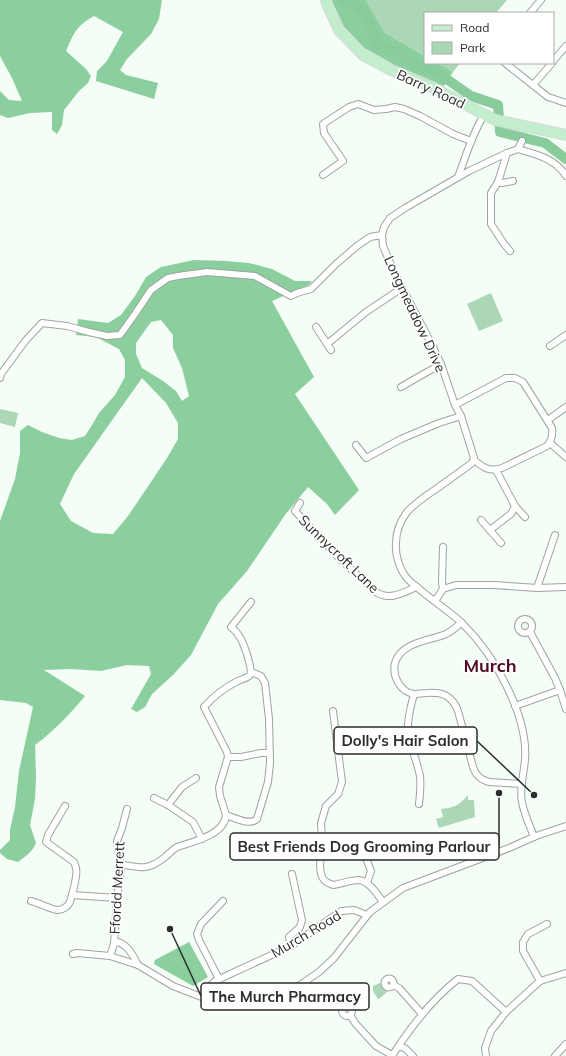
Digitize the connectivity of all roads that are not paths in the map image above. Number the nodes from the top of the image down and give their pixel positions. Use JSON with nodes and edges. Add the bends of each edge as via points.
{"nodes":[{"id":1,"x":326,"y":0,"type":"edge"},
{"id":2,"x":540,"y":0,"type":"edge"},
{"id":3,"x":531,"y":12,"type":"edge"},
{"id":4,"x":566,"y":46,"type":"edge"},
{"id":5,"x":554,"y":60,"type":"edge"},
{"id":6,"x":506,"y":64,"type":"edge"},
{"id":7,"x":550,"y":64,"type":"edge"},
{"id":8,"x":533,"y":85,"type":"junction"},
{"id":9,"x":566,"y":103,"type":"edge"},
{"id":10,"x":484,"y":115,"type":"junction"},
{"id":11,"x":566,"y":135,"type":"edge"},
{"id":12,"x":471,"y":141,"type":"junction"},
{"id":13,"x":522,"y":141,"type":"dead end"},
{"id":14,"x":518,"y":149,"type":"junction"},
{"id":15,"x":507,"y":153,"type":"junction"},
{"id":16,"x":323,"y":175,"type":"dead end"},
{"id":17,"x":566,"y":176,"type":"edge"},
{"id":18,"x":458,"y":177,"type":"junction"},
{"id":19,"x":513,"y":181,"type":"dead end"},
{"id":20,"x":498,"y":182,"type":"junction"},
{"id":21,"x":382,"y":235,"type":"junction"},
{"id":22,"x":510,"y":251,"type":"dead end"},
{"id":23,"x":402,"y":288,"type":"junction"},
{"id":24,"x":316,"y":327,"type":"dead end"},
{"id":25,"x":566,"y":335,"type":"edge"},
{"id":26,"x":327,"y":344,"type":"junction"},
{"id":27,"x":550,"y":346,"type":"dead end"},
{"id":28,"x":331,"y":350,"type":"dead end"},
{"id":29,"x":441,"y":364,"type":"junction"},
{"id":30,"x":0,"y":378,"type":"edge"},
{"id":31,"x":401,"y":386,"type":"dead end"},
{"id":32,"x":455,"y":406,"type":"junction"},
{"id":33,"x":566,"y":407,"type":"edge"},
{"id":34,"x":461,"y":416,"type":"junction"},
{"id":35,"x":548,"y":420,"type":"junction"},
{"id":36,"x":550,"y":443,"type":"junction"},
{"id":37,"x":356,"y":445,"type":"dead end"},
{"id":38,"x":566,"y":457,"type":"edge"},
{"id":39,"x":474,"y":460,"type":"junction"},
{"id":40,"x":496,"y":470,"type":"junction"},
{"id":41,"x":300,"y":503,"type":"dead end"},
{"id":42,"x":515,"y":506,"type":"junction"},
{"id":43,"x":524,"y":517,"type":"dead end"},
{"id":44,"x":481,"y":520,"type":"dead end"},
{"id":45,"x":490,"y":530,"type":"junction"},
{"id":46,"x":555,"y":535,"type":"dead end"},
{"id":47,"x":501,"y":543,"type":"dead end"},
{"id":48,"x":443,"y":546,"type":"dead end"},
{"id":49,"x":416,"y":587,"type":"junction"},
{"id":50,"x":566,"y":587,"type":"edge"},
{"id":51,"x":537,"y":588,"type":"junction"},
{"id":52,"x":443,"y":589,"type":"junction"},
{"id":53,"x":251,"y":602,"type":"dead end"},
{"id":54,"x":435,"y":602,"type":"junction"},
{"id":55,"x":461,"y":623,"type":"junction"},
{"id":56,"x":530,"y":632,"type":"dead end"},
{"id":57,"x":251,"y":672,"type":"junction"},
{"id":58,"x":560,"y":690,"type":"junction"},
{"id":59,"x":414,"y":694,"type":"junction"},
{"id":60,"x":515,"y":706,"type":"junction"},
{"id":61,"x":566,"y":709,"type":"edge"},
{"id":62,"x":333,"y":711,"type":"dead end"},
{"id":63,"x":270,"y":753,"type":"junction"},
{"id":64,"x":228,"y":757,"type":"junction"},
{"id":65,"x":196,"y":778,"type":"dead end"},
{"id":66,"x":522,"y":784,"type":"junction"},
{"id":67,"x":154,"y":798,"type":"dead end"},
{"id":68,"x":419,"y":804,"type":"dead end"},
{"id":69,"x":168,"y":805,"type":"junction"},
{"id":70,"x":65,"y":806,"type":"dead end"},
{"id":71,"x":127,"y":809,"type":"dead end"},
{"id":72,"x":226,"y":816,"type":"junction"},
{"id":73,"x":566,"y":826,"type":"edge"},
{"id":74,"x":534,"y":837,"type":"junction"},
{"id":75,"x":202,"y":839,"type":"junction"},
{"id":76,"x":373,"y":848,"type":"dead end"},
{"id":77,"x":120,"y":864,"type":"junction"},
{"id":78,"x":292,"y":874,"type":"dead end"},
{"id":79,"x":367,"y":883,"type":"junction"},
{"id":80,"x":72,"y":895,"type":"junction"},
{"id":81,"x":117,"y":898,"type":"junction"},
{"id":82,"x":31,"y":901,"type":"dead end"},
{"id":83,"x":223,"y":901,"type":"dead end"},
{"id":84,"x":383,"y":902,"type":"junction"},
{"id":85,"x":367,"y":914,"type":"junction"},
{"id":86,"x":548,"y":924,"type":"dead end"},
{"id":87,"x":114,"y":944,"type":"junction"},
{"id":88,"x":291,"y":946,"type":"junction"},
{"id":89,"x":73,"y":954,"type":"dead end"},
{"id":90,"x":110,"y":956,"type":"junction"},
{"id":91,"x":138,"y":965,"type":"junction"},
{"id":92,"x":566,"y":973,"type":"edge"},
{"id":93,"x":219,"y":980,"type":"junction"},
{"id":94,"x":540,"y":981,"type":"junction"},
{"id":95,"x":393,"y":985,"type":"dead end"},
{"id":96,"x":204,"y":998,"type":"junction"},
{"id":97,"x":506,"y":1012,"type":"junction"},
{"id":98,"x":422,"y":1014,"type":"junction"},
{"id":99,"x":350,"y":1015,"type":"dead end"},
{"id":100,"x":566,"y":1044,"type":"edge"},
{"id":101,"x":399,"y":1046,"type":"junction"},
{"id":102,"x":392,"y":1056,"type":"edge"},
{"id":103,"x":413,"y":1056,"type":"edge"},
{"id":104,"x":486,"y":1056,"type":"edge"},
{"id":105,"x":555,"y":1056,"type":"edge"}],
"edges":[{"from":1,"to":10,"type":"main road","name":"Barry Road","via":[[339,30],[363,55]]},
{"from":2,"to":3,"type":"street"},
{"from":4,"to":5,"type":"street"},
{"from":6,"to":8,"type":"street"},
{"from":7,"to":8,"type":"street"},
{"from":8,"to":9,"type":"street","via":[[550,98]]},
{"from":10,"to":11,"type":"main road","name":"Barry Road","via":[[499,121]]},
{"from":10,"to":12,"type":"street"},
{"from":12,"to":16,"type":"street","via":[[404,109],[395,107],[374,110],[358,104],[322,124],[324,133],[344,161]]},
{"from":12,"to":18,"type":"street"},
{"from":13,"to":14,"type":"street"},
{"from":14,"to":15,"type":"street"},
{"from":14,"to":17,"type":"street","via":[[546,158]]},
{"from":15,"to":18,"type":"street"},
{"from":15,"to":20,"type":"street"},
{"from":18,"to":21,"type":"street","via":[[390,218]]},
{"from":19,"to":20,"type":"street"},
{"from":20,"to":22,"type":"street","via":[[491,193],[491,224]]},
{"from":21,"to":23,"type":"street","name":"Longmeadow Drive","via":[[383,246]]},
{"from":21,"to":30,"type":"street","via":[[370,237],[357,246],[311,289],[291,296],[255,276],[207,272],[168,278],[151,290],[120,335],[106,336],[67,326],[42,323],[26,340]]},
{"from":23,"to":26,"type":"street","via":[[366,312]]},
{"from":23,"to":29,"type":"street","name":"Longmeadow Drive"},
{"from":24,"to":26,"type":"street"},
{"from":25,"to":27,"type":"street"},
{"from":26,"to":28,"type":"street"},
{"from":29,"to":31,"type":"street"},
{"from":29,"to":32,"type":"street","name":"Longmeadow Drive"},
{"from":32,"to":34,"type":"street","name":"Longmeadow Drive"},
{"from":32,"to":35,"type":"street","via":[[506,378],[515,378],[523,382]]},
{"from":33,"to":35,"type":"street"},
{"from":34,"to":37,"type":"street","via":[[420,431],[366,458]]},
{"from":34,"to":39,"type":"street","name":"Longmeadow Drive"},
{"from":35,"to":36,"type":"street","via":[[553,434]]},
{"from":36,"to":38,"type":"street"},
{"from":36,"to":40,"type":"street","via":[[543,449]]},
{"from":39,"to":40,"type":"street","via":[[484,468]]},
{"from":39,"to":49,"type":"street","via":[[414,505],[400,525],[396,540],[397,554],[406,578]]},
{"from":40,"to":42,"type":"street"},
{"from":41,"to":49,"type":"street","name":"Sunnycroft Lane","via":[[295,510],[340,559],[376,592],[391,596]]},
{"from":42,"to":43,"type":"street"},
{"from":42,"to":45,"type":"street","via":[[511,514]]},
{"from":44,"to":45,"type":"street"},
{"from":45,"to":47,"type":"street"},
{"from":46,"to":51,"type":"street"},
{"from":48,"to":52,"type":"street"},
{"from":49,"to":54,"type":"street"},
{"from":50,"to":51,"type":"street"},
{"from":51,"to":52,"type":"street","via":[[456,585]]},
{"from":52,"to":54,"type":"street"},
{"from":53,"to":57,"type":"street","via":[[231,627],[242,640]]},
{"from":54,"to":55,"type":"street"},
{"from":55,"to":59,"type":"street","via":[[448,633],[412,645],[397,657],[394,668],[397,682],[406,691]]},
{"from":55,"to":60,"type":"street","via":[[471,632],[493,662]]},
{"from":56,"to":58,"type":"street"},
{"from":57,"to":63,"type":"street","via":[[260,676],[265,683]]},
{"from":57,"to":64,"type":"street","via":[[248,677],[226,688],[204,707]]},
{"from":58,"to":60,"type":"street"},
{"from":58,"to":61,"type":"street"},
{"from":59,"to":66,"type":"street","via":[[438,692],[456,704],[473,767],[478,776],[489,782]]},
{"from":59,"to":68,"type":"street","via":[[408,722],[420,777]]},
{"from":60,"to":66,"type":"street","via":[[525,746]]},
{"from":62,"to":79,"type":"street","via":[[342,782],[338,794],[326,806],[321,823],[320,847],[323,848],[320,867],[324,880],[333,885],[358,880]]},
{"from":63,"to":64,"type":"street"},
{"from":63,"to":72,"type":"street","via":[[268,782],[256,820],[252,822]]},
{"from":64,"to":72,"type":"street","via":[[219,787]]},
{"from":65,"to":69,"type":"street","via":[[182,787]]},
{"from":66,"to":74,"type":"street","via":[[521,801]]},
{"from":67,"to":69,"type":"street"},
{"from":69,"to":75,"type":"street","via":[[193,822]]},
{"from":70,"to":80,"type":"street","via":[[46,842],[74,862],[76,874]]},
{"from":71,"to":77,"type":"street","name":"Ffordd Merrett","via":[[117,841]]},
{"from":72,"to":75,"type":"street","via":[[219,828]]},
{"from":73,"to":74,"type":"street"},
{"from":74,"to":84,"type":"street","via":[[402,888]]},
{"from":75,"to":77,"type":"street","via":[[173,849],[149,867]]},
{"from":76,"to":79,"type":"street","via":[[366,851],[371,871]]},
{"from":77,"to":81,"type":"street","name":"Ffordd Merrett"},
{"from":78,"to":88,"type":"street","via":[[302,920],[300,927],[289,937]]},
{"from":79,"to":84,"type":"street"},
{"from":80,"to":81,"type":"street"},
{"from":80,"to":82,"type":"street","via":[[67,906],[59,910]]},
{"from":81,"to":87,"type":"street","name":"Ffordd Merrett"},
{"from":83,"to":93,"type":"street","via":[[200,924],[197,934]]},
{"from":84,"to":85,"type":"street"},
{"from":85,"to":88,"type":"street","name":"Murch Road","via":[[354,910],[340,911]]},
{"from":85,"to":96,"type":"street","via":[[334,958],[320,972],[300,984],[280,994],[256,1001]]},
{"from":86,"to":94,"type":"street","via":[[528,934],[523,942],[523,951]]},
{"from":87,"to":90,"type":"street","name":"Ffordd Merrett"},
{"from":87,"to":91,"type":"street","via":[[123,943]]},
{"from":88,"to":93,"type":"street","name":"Murch Road"},
{"from":89,"to":90,"type":"street"},
{"from":90,"to":91,"type":"street"},
{"from":91,"to":96,"type":"street","via":[[173,986]]},
{"from":92,"to":94,"type":"street"},
{"from":93,"to":96,"type":"street","name":"Murch Road","via":[[207,989]]},
{"from":94,"to":97,"type":"street"},
{"from":95,"to":98,"type":"street"},
{"from":97,"to":98,"type":"street","via":[[472,981],[458,979]]},
{"from":97,"to":104,"type":"street","via":[[491,1031],[485,1048]]},
{"from":98,"to":101,"type":"street"},
{"from":99,"to":102,"type":"street","via":[[376,1046]]},
{"from":100,"to":105,"type":"street"},
{"from":101,"to":102,"type":"street"},
{"from":101,"to":103,"type":"street"}]}
